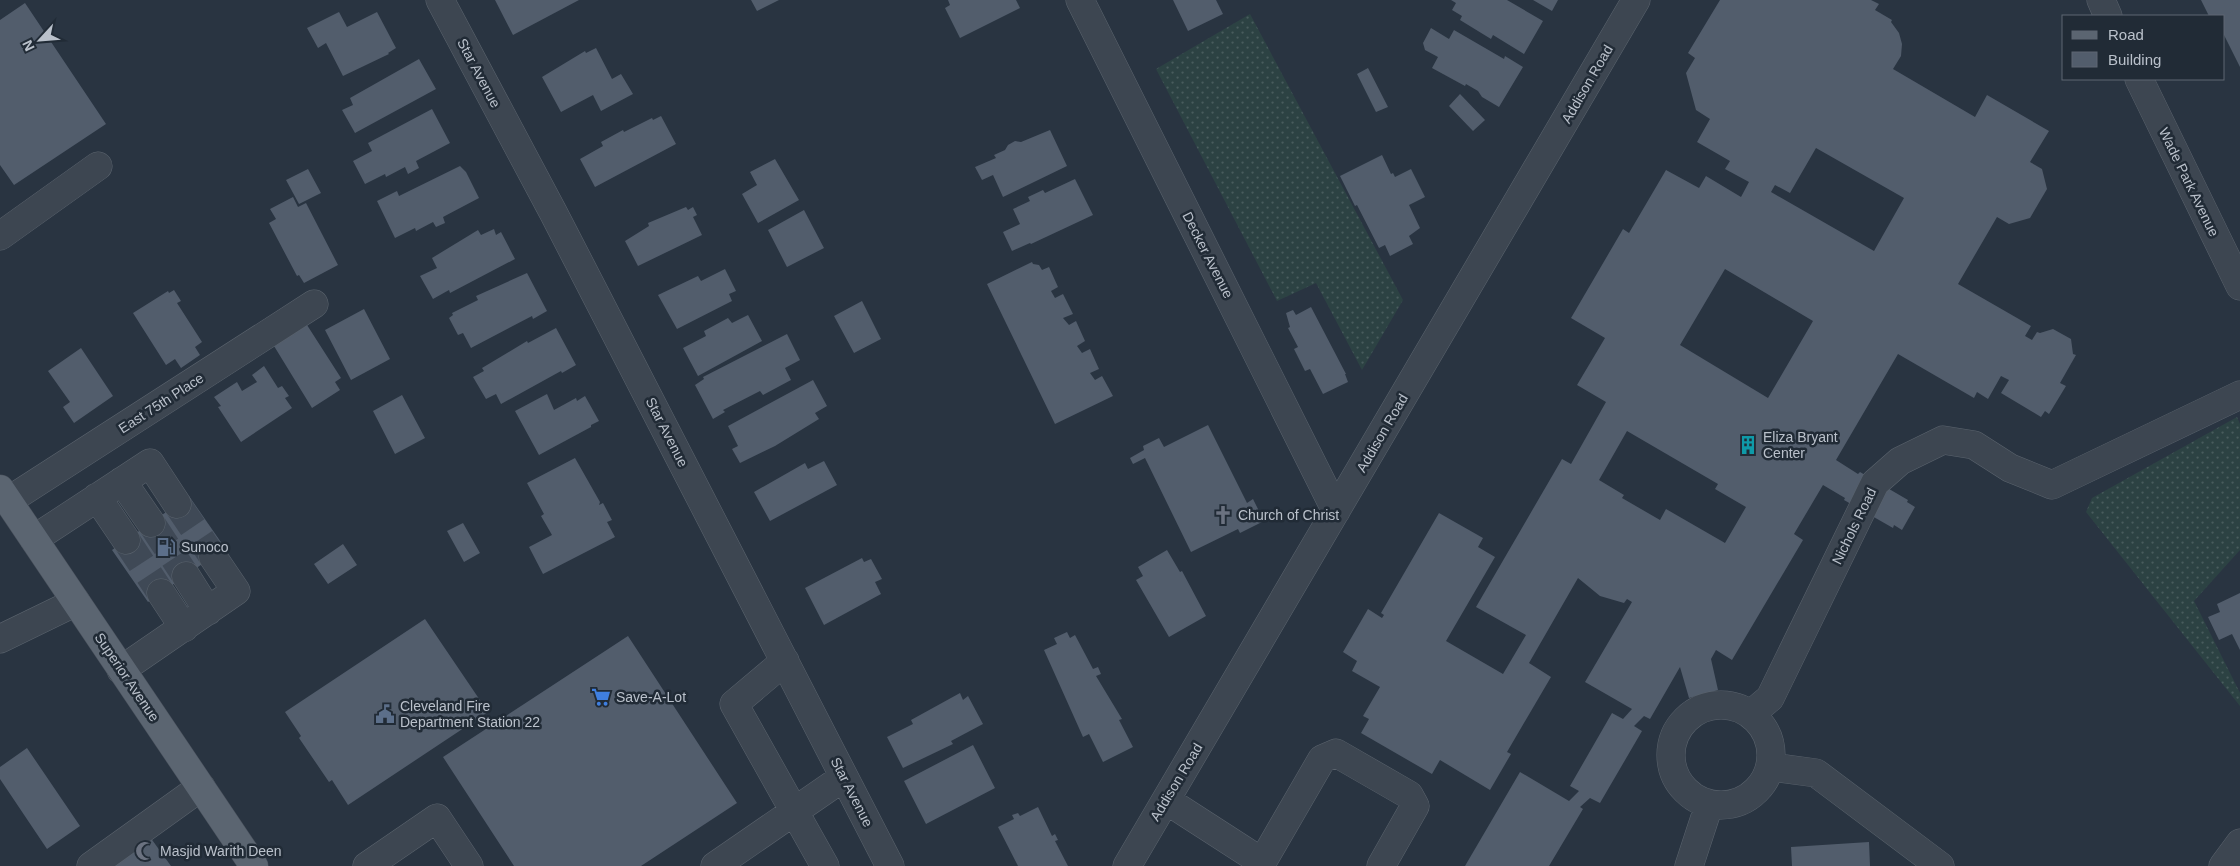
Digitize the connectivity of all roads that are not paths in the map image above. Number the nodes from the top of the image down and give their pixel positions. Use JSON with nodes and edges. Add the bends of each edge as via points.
{"nodes":[{"id":1,"x":440,"y":0,"type":"edge"},
{"id":2,"x":1080,"y":0,"type":"edge"},
{"id":3,"x":1636,"y":0,"type":"edge"},
{"id":4,"x":2100,"y":0,"type":"edge"},
{"id":5,"x":2108,"y":15,"type":"edge"},
{"id":6,"x":2139,"y":80,"type":"edge"},
{"id":7,"x":98,"y":166,"type":"dead end"},
{"id":8,"x":0,"y":236,"type":"edge"},
{"id":9,"x":2240,"y":286,"type":"edge"},
{"id":10,"x":314,"y":304,"type":"dead end"},
{"id":11,"x":2240,"y":395,"type":"edge"},
{"id":12,"x":122,"y":481,"type":"junction"},
{"id":13,"x":4,"y":495,"type":"edge"},
{"id":14,"x":97,"y":497,"type":"junction"},
{"id":15,"x":177,"y":504,"type":"tunnel mouth"},
{"id":16,"x":1336,"y":511,"type":"junction"},
{"id":17,"x":151,"y":523,"type":"tunnel mouth"},
{"id":18,"x":34,"y":539,"type":"junction"},
{"id":19,"x":126,"y":540,"type":"tunnel mouth"},
{"id":20,"x":213,"y":557,"type":"tunnel mouth"},
{"id":21,"x":186,"y":576,"type":"tunnel mouth"},
{"id":22,"x":162,"y":593,"type":"tunnel mouth"},
{"id":23,"x":76,"y":602,"type":"junction"},
{"id":24,"x":208,"y":611,"type":"junction"},
{"id":25,"x":184,"y":628,"type":"junction"},
{"id":26,"x":0,"y":639,"type":"edge"},
{"id":27,"x":785,"y":661,"type":"junction"},
{"id":28,"x":121,"y":670,"type":"junction"},
{"id":29,"x":1751,"y":714,"type":"junction"},
{"id":30,"x":1770,"y":767,"type":"junction"},
{"id":31,"x":844,"y":777,"type":"junction"},
{"id":32,"x":201,"y":787,"type":"junction"},
{"id":33,"x":1166,"y":800,"type":"junction"},
{"id":34,"x":1709,"y":805,"type":"junction"},
{"id":35,"x":795,"y":812,"type":"junction"},
{"id":36,"x":2240,"y":843,"type":"edge"},
{"id":37,"x":1250,"y":861,"type":"edge"},
{"id":38,"x":91,"y":866,"type":"edge"},
{"id":39,"x":254,"y":866,"type":"edge"},
{"id":40,"x":367,"y":866,"type":"edge"},
{"id":41,"x":469,"y":866,"type":"edge"},
{"id":42,"x":715,"y":866,"type":"edge"},
{"id":43,"x":826,"y":866,"type":"edge"},
{"id":44,"x":890,"y":866,"type":"edge"},
{"id":45,"x":1127,"y":866,"type":"edge"},
{"id":46,"x":1381,"y":866,"type":"edge"},
{"id":47,"x":1689,"y":866,"type":"edge"},
{"id":48,"x":1940,"y":866,"type":"edge"},
{"id":49,"x":2223,"y":866,"type":"edge"}],
"edges":[{"from":1,"to":27,"type":"street","name":"Star Avenue"},
{"from":2,"to":16,"type":"street","name":"Decker Avenue"},
{"from":3,"to":16,"type":"street","name":"Addison Road"},
{"from":4,"to":5,"type":"street"},
{"from":6,"to":9,"type":"street","name":"Wade Park Avenue"},
{"from":7,"to":8,"type":"street"},
{"from":10,"to":13,"type":"street","name":"East 75th Place"},
{"from":11,"to":29,"type":"street","name":"Nichols Road","via":[[2052,485],[2010,468],[1974,446],[1943,440],[1900,461],[1875,483],[1770,698]]},
{"from":12,"to":14,"type":"street"},
{"from":12,"to":15,"type":"street","via":[[150,463]]},
{"from":12,"to":17,"type":"street"},
{"from":13,"to":18,"type":"main road","name":"Superior Avenue"},
{"from":14,"to":18,"type":"street"},
{"from":14,"to":19,"type":"street"},
{"from":16,"to":33,"type":"street","name":"Addison Road"},
{"from":18,"to":23,"type":"main road","name":"Superior Avenue"},
{"from":20,"to":24,"type":"street","via":[[236,591]]},
{"from":21,"to":24,"type":"street"},
{"from":22,"to":25,"type":"street"},
{"from":23,"to":26,"type":"street"},
{"from":23,"to":28,"type":"main road","name":"Superior Avenue"},
{"from":24,"to":25,"type":"street"},
{"from":25,"to":28,"type":"street"},
{"from":27,"to":31,"type":"street","name":"Star Avenue"},
{"from":27,"to":35,"type":"street","via":[[734,704]]},
{"from":28,"to":32,"type":"main road","name":"Superior Avenue"},
{"from":29,"to":30,"type":"street","via":[[1764,729],[1771,748]]},
{"from":29,"to":34,"type":"street","via":[[1733,705],[1713,705],[1695,711],[1680,725],[1671,743],[1671,763],[1677,781],[1691,796]]},
{"from":30,"to":34,"type":"street","via":[[1762,785],[1747,799],[1728,805]]},
{"from":30,"to":48,"type":"street","via":[[1816,773]]},
{"from":31,"to":35,"type":"street"},
{"from":31,"to":44,"type":"street","name":"Star Avenue"},
{"from":32,"to":38,"type":"street"},
{"from":32,"to":39,"type":"main road","name":"Superior Avenue"},
{"from":33,"to":37,"type":"street"},
{"from":33,"to":45,"type":"street","name":"Addison Road"},
{"from":34,"to":47,"type":"street"},
{"from":35,"to":42,"type":"street"},
{"from":35,"to":43,"type":"street"},
{"from":36,"to":49,"type":"street"},
{"from":37,"to":46,"type":"street","via":[[1322,759],[1336,753],[1410,795],[1415,806]]},
{"from":40,"to":41,"type":"street","via":[[436,818]]}]}
